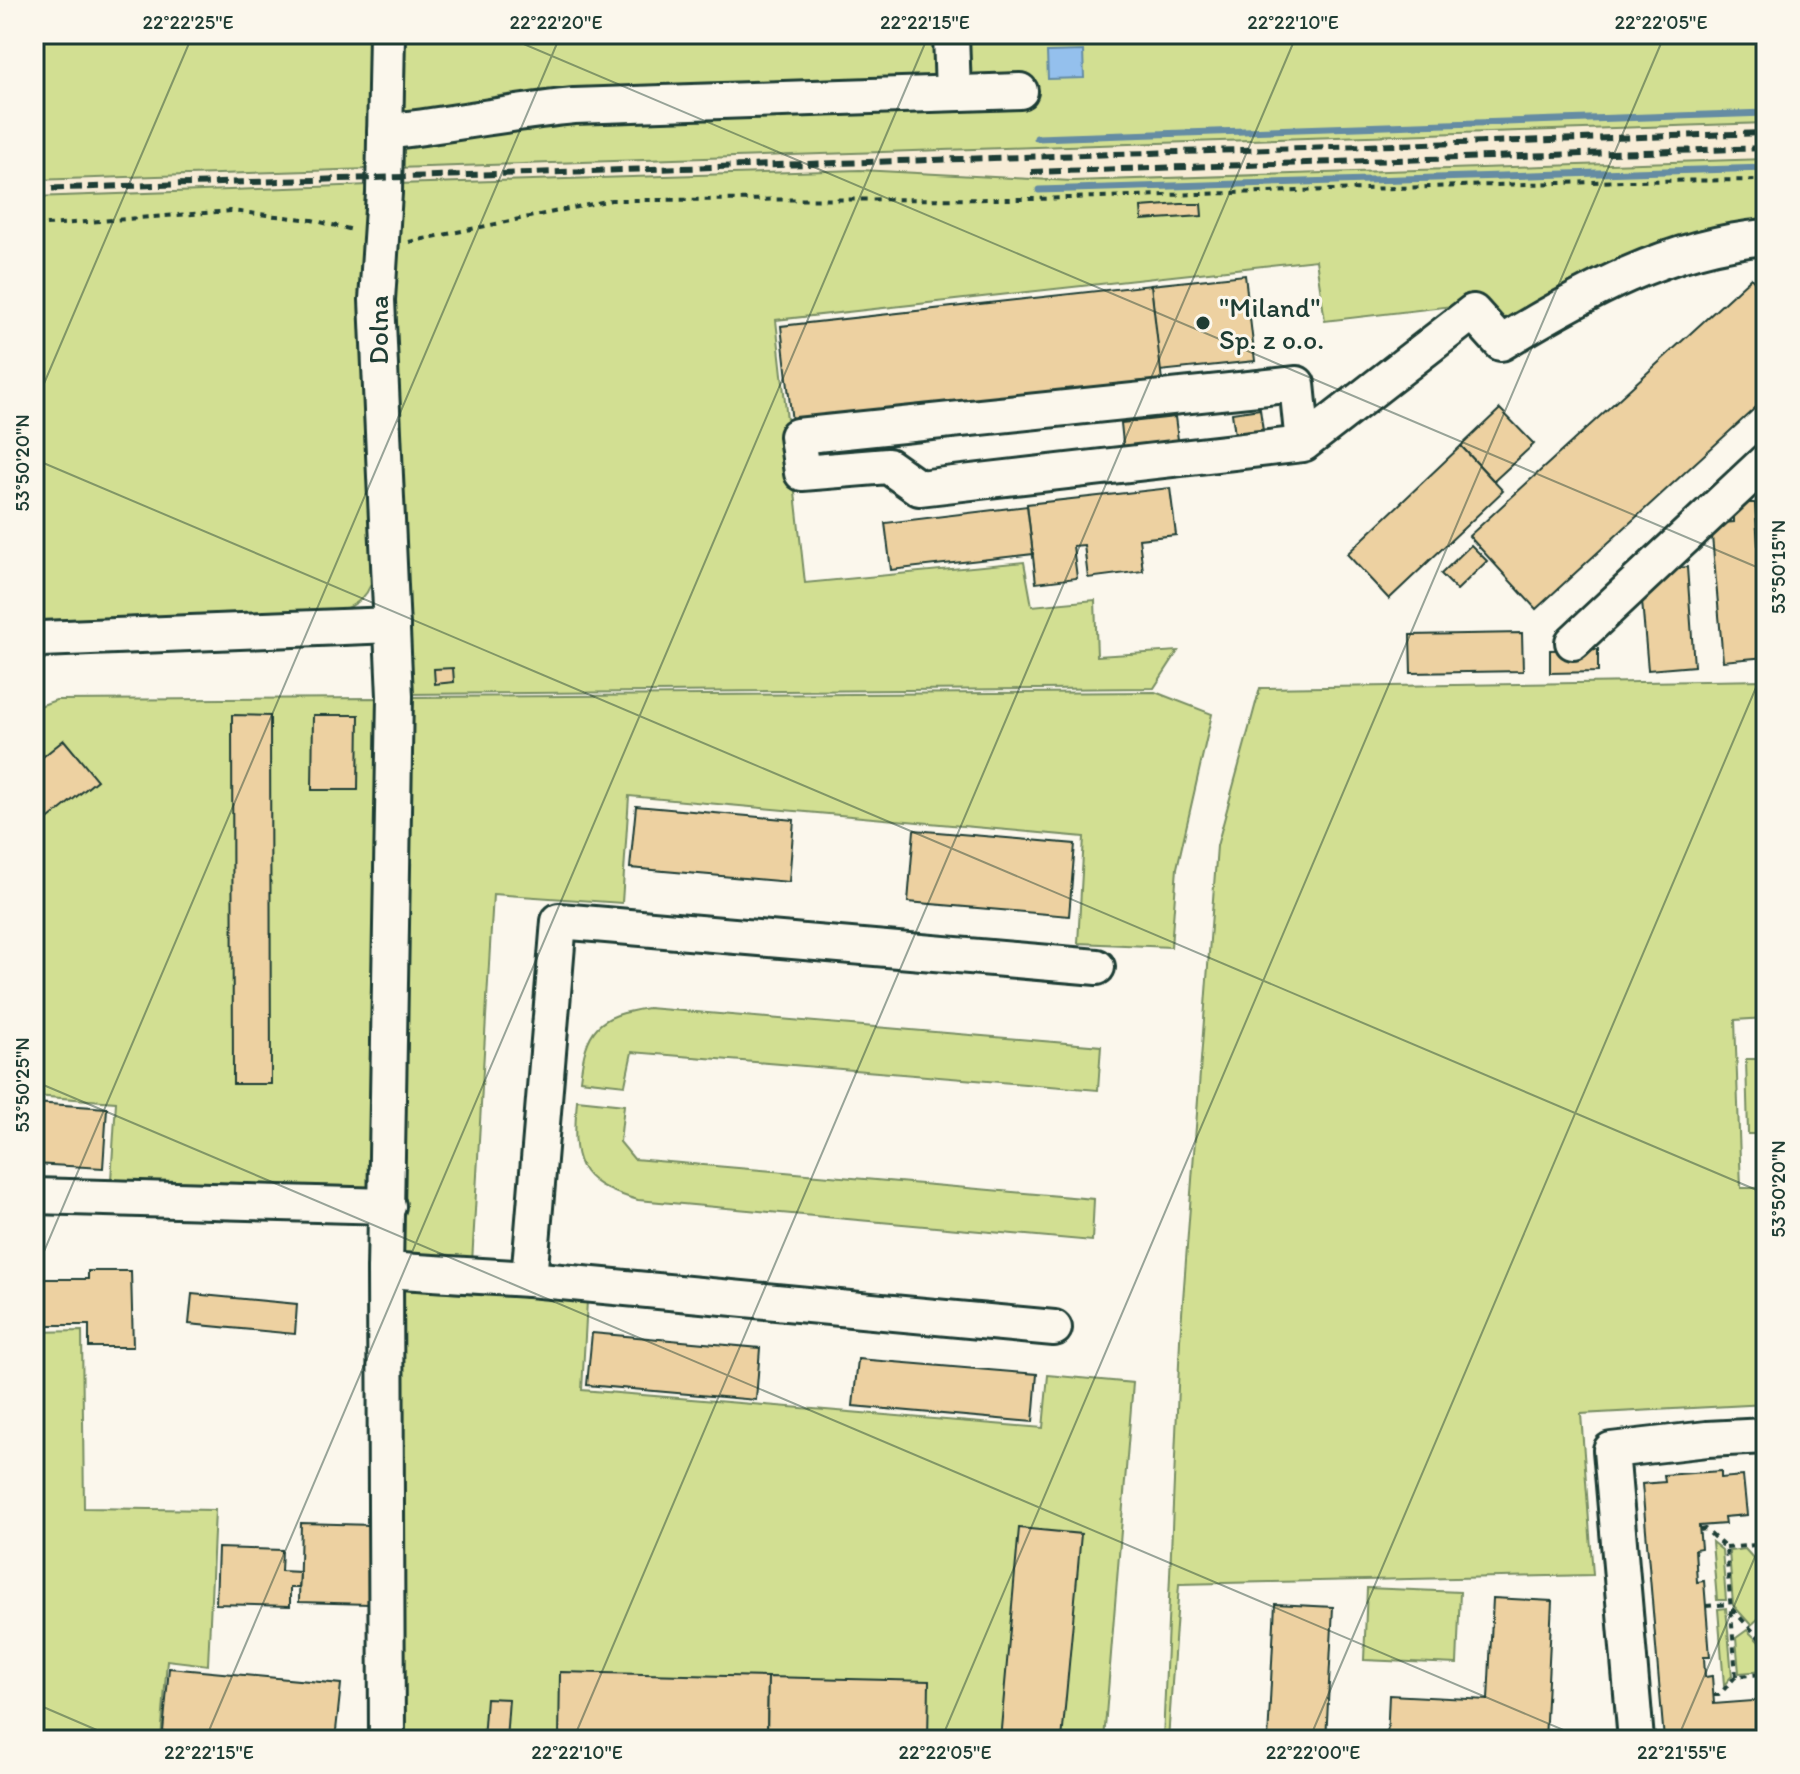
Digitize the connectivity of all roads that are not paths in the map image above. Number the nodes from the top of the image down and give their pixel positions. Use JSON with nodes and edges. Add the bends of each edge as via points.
{"nodes":[{"id":1,"x":387,"y":34,"type":"edge"},
{"id":2,"x":951,"y":34,"type":"edge"},
{"id":3,"x":1020,"y":91,"type":"dead end"},
{"id":4,"x":953,"y":93,"type":"junction"},
{"id":5,"x":385,"y":132,"type":"junction"},
{"id":6,"x":1766,"y":237,"type":"edge"},
{"id":7,"x":1303,"y":444,"type":"junction"},
{"id":8,"x":1766,"y":461,"type":"edge"},
{"id":9,"x":392,"y":625,"type":"junction"},
{"id":10,"x":1573,"y":642,"type":"dead end"},
{"id":11,"x":34,"y":643,"type":"edge"},
{"id":12,"x":1097,"y":967,"type":"dead end"},
{"id":13,"x":34,"y":1196,"type":"edge"},
{"id":14,"x":388,"y":1206,"type":"junction"},
{"id":15,"x":385,"y":1270,"type":"junction"},
{"id":16,"x":529,"y":1279,"type":"junction"},
{"id":17,"x":1054,"y":1328,"type":"dead end"},
{"id":18,"x":1766,"y":1436,"type":"edge"},
{"id":19,"x":387,"y":1740,"type":"edge"},
{"id":20,"x":1636,"y":1740,"type":"edge"}],
"edges":[{"from":1,"to":5,"type":"street","name":"Dolna"},
{"from":2,"to":4,"type":"street"},
{"from":3,"to":4,"type":"street"},
{"from":4,"to":5,"type":"street","via":[[574,106]]},
{"from":5,"to":9,"type":"street","name":"Dolna","via":[[377,358]]},
{"from":6,"to":7,"type":"street","via":[[1729,240],[1638,269],[1584,293],[1501,343],[1473,312]]},
{"from":7,"to":7,"type":"street","via":[[919,488],[888,466],[802,473],[797,436],[1297,384]]},
{"from":8,"to":10,"type":"street"},
{"from":9,"to":11,"type":"street"},
{"from":9,"to":14,"type":"street","name":"Dolna"},
{"from":12,"to":16,"type":"street","via":[[559,921]]},
{"from":13,"to":14,"type":"street"},
{"from":14,"to":15,"type":"street","name":"Dolna"},
{"from":15,"to":16,"type":"street"},
{"from":15,"to":19,"type":"street","name":"Dolna"},
{"from":16,"to":17,"type":"street"},
{"from":18,"to":20,"type":"street","via":[[1611,1450]]}]}
